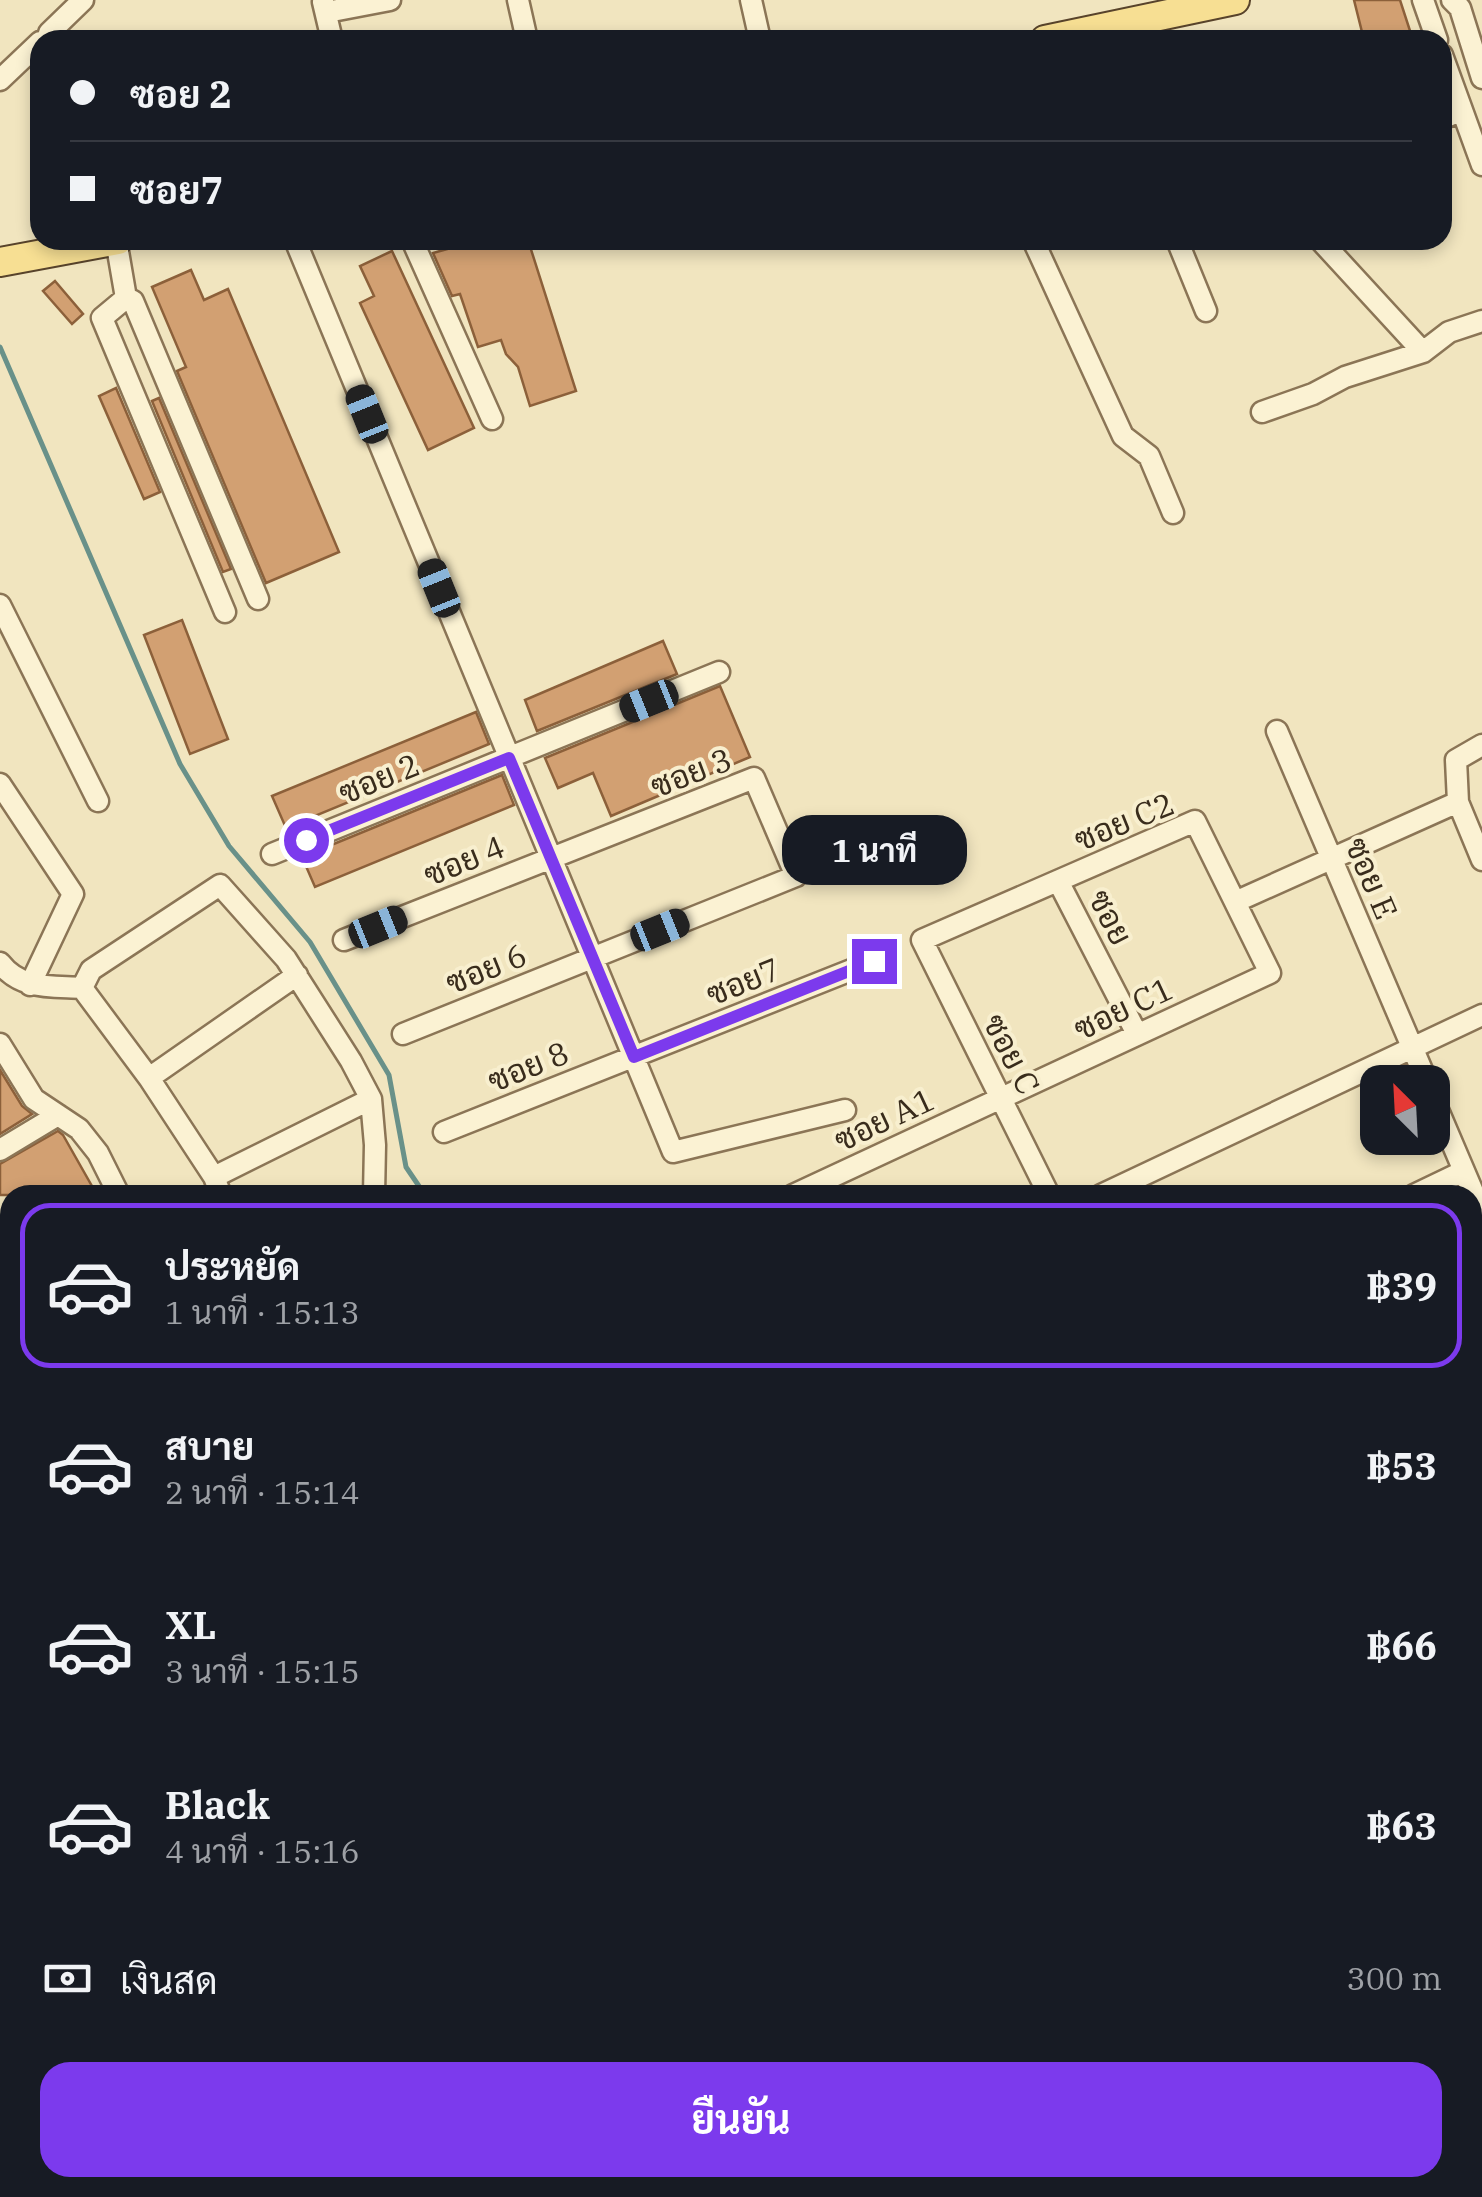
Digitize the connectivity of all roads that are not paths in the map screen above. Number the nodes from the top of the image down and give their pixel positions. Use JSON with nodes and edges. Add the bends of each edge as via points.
{"nodes":[{"id":1,"x":83,"y":0,"type":"edge"},
{"id":2,"x":390,"y":0,"type":"edge"},
{"id":3,"x":518,"y":0,"type":"edge"},
{"id":4,"x":752,"y":0,"type":"edge"},
{"id":5,"x":1235,"y":0,"type":"edge"},
{"id":6,"x":1422,"y":0,"type":"edge"},
{"id":7,"x":1452,"y":0,"type":"edge"},
{"id":8,"x":324,"y":6,"type":"edge"},
{"id":9,"x":1164,"y":7,"type":"edge"},
{"id":10,"x":55,"y":30,"type":"edge"},
{"id":11,"x":525,"y":30,"type":"edge"},
{"id":12,"x":758,"y":30,"type":"edge"},
{"id":13,"x":1081,"y":30,"type":"edge"},
{"id":14,"x":1433,"y":30,"type":"edge"},
{"id":15,"x":30,"y":53,"type":"edge"},
{"id":16,"x":1482,"y":78,"type":"edge"},
{"id":17,"x":0,"y":80,"type":"edge"},
{"id":18,"x":1452,"y":114,"type":"edge"},
{"id":19,"x":1482,"y":165,"type":"edge"},
{"id":20,"x":64,"y":250,"type":"edge"},
{"id":21,"x":119,"y":250,"type":"edge"},
{"id":22,"x":299,"y":250,"type":"edge"},
{"id":23,"x":416,"y":250,"type":"edge"},
{"id":24,"x":1038,"y":250,"type":"edge"},
{"id":25,"x":1181,"y":250,"type":"edge"},
{"id":26,"x":1329,"y":250,"type":"edge"},
{"id":27,"x":0,"y":262,"type":"edge"},
{"id":28,"x":126,"y":298,"type":"junction"},
{"id":29,"x":1206,"y":311,"type":"dead end"},
{"id":30,"x":1482,"y":321,"type":"edge"},
{"id":31,"x":1423,"y":352,"type":"junction"},
{"id":32,"x":1262,"y":412,"type":"dead end"},
{"id":33,"x":492,"y":419,"type":"dead end"},
{"id":34,"x":1173,"y":514,"type":"dead end"},
{"id":35,"x":258,"y":599,"type":"dead end"},
{"id":36,"x":0,"y":605,"type":"edge"},
{"id":37,"x":225,"y":612,"type":"dead end"},
{"id":38,"x":719,"y":672,"type":"dead end"},
{"id":39,"x":1278,"y":731,"type":"dead end"},
{"id":40,"x":1482,"y":745,"type":"edge"},
{"id":41,"x":509,"y":758,"type":"junction"},
{"id":42,"x":0,"y":784,"type":"edge"},
{"id":43,"x":98,"y":801,"type":"dead end"},
{"id":44,"x":1458,"y":802,"type":"junction"},
{"id":45,"x":272,"y":854,"type":"dead end"},
{"id":46,"x":551,"y":858,"type":"junction"},
{"id":47,"x":1332,"y":859,"type":"junction"},
{"id":48,"x":1482,"y":860,"type":"edge"},
{"id":49,"x":796,"y":876,"type":"joint"},
{"id":50,"x":1058,"y":881,"type":"junction"},
{"id":51,"x":1235,"y":902,"type":"junction"},
{"id":52,"x":344,"y":940,"type":"dead end"},
{"id":53,"x":922,"y":940,"type":"joint"},
{"id":54,"x":592,"y":958,"type":"junction"},
{"id":55,"x":874,"y":961,"type":"dead end"},
{"id":56,"x":0,"y":963,"type":"edge"},
{"id":57,"x":1270,"y":973,"type":"joint"},
{"id":58,"x":296,"y":975,"type":"junction"},
{"id":59,"x":30,"y":985,"type":"junction"},
{"id":60,"x":82,"y":988,"type":"junction"},
{"id":61,"x":1482,"y":1015,"type":"edge"},
{"id":62,"x":402,"y":1034,"type":"dead end"},
{"id":63,"x":1137,"y":1034,"type":"junction"},
{"id":64,"x":0,"y":1044,"type":"edge"},
{"id":65,"x":1412,"y":1048,"type":"junction"},
{"id":66,"x":634,"y":1057,"type":"junction"},
{"id":67,"x":1419,"y":1065,"type":"edge"},
{"id":68,"x":148,"y":1078,"type":"junction"},
{"id":69,"x":1000,"y":1097,"type":"junction"},
{"id":70,"x":372,"y":1099,"type":"junction"},
{"id":71,"x":845,"y":1110,"type":"dead end"},
{"id":72,"x":58,"y":1115,"type":"junction"},
{"id":73,"x":444,"y":1132,"type":"dead end"},
{"id":74,"x":1450,"y":1138,"type":"edge"},
{"id":75,"x":0,"y":1150,"type":"edge"},
{"id":76,"x":1464,"y":1171,"type":"junction"},
{"id":77,"x":115,"y":1185,"type":"edge"},
{"id":78,"x":217,"y":1185,"type":"edge"},
{"id":79,"x":220,"y":1185,"type":"edge"},
{"id":80,"x":374,"y":1185,"type":"edge"},
{"id":81,"x":814,"y":1185,"type":"edge"},
{"id":82,"x":1044,"y":1185,"type":"edge"},
{"id":83,"x":1122,"y":1185,"type":"edge"},
{"id":84,"x":1435,"y":1185,"type":"edge"},
{"id":85,"x":1470,"y":1185,"type":"edge"}],
"edges":[{"from":1,"to":10,"type":"street"},
{"from":2,"to":8,"type":"street"},
{"from":3,"to":11,"type":"street"},
{"from":4,"to":12,"type":"street"},
{"from":5,"to":9,"type":"main road"},
{"from":6,"to":14,"type":"street"},
{"from":7,"to":16,"type":"street"},
{"from":9,"to":13,"type":"main road"},
{"from":15,"to":17,"type":"street"},
{"from":18,"to":19,"type":"street"},
{"from":20,"to":27,"type":"main road"},
{"from":21,"to":28,"type":"street"},
{"from":22,"to":41,"type":"street"},
{"from":23,"to":33,"type":"street"},
{"from":24,"to":34,"type":"street","via":[[1124,436],[1149,456]]},
{"from":25,"to":29,"type":"street"},
{"from":26,"to":31,"type":"street"},
{"from":28,"to":35,"type":"street","via":[[133,301]]},
{"from":28,"to":37,"type":"street","via":[[102,318]]},
{"from":30,"to":31,"type":"street","via":[[1449,332]]},
{"from":31,"to":32,"type":"street"},
{"from":36,"to":43,"type":"street"},
{"from":38,"to":41,"type":"street","name":"ซอย 2"},
{"from":39,"to":47,"type":"street","name":"ซอย E"},
{"from":40,"to":44,"type":"street","via":[[1456,760]]},
{"from":41,"to":45,"type":"street","name":"ซอย 2"},
{"from":41,"to":46,"type":"street"},
{"from":42,"to":59,"type":"street","via":[[73,894]]},
{"from":44,"to":47,"type":"street"},
{"from":44,"to":48,"type":"street"},
{"from":46,"to":49,"type":"street","name":"ซอย 3","via":[[754,778]]},
{"from":46,"to":52,"type":"street","name":"ซอย 4"},
{"from":46,"to":54,"type":"street"},
{"from":47,"to":51,"type":"street"},
{"from":47,"to":65,"type":"street","name":"ซอย E"},
{"from":49,"to":54,"type":"street","name":"ซอย 6"},
{"from":50,"to":51,"type":"street","name":"ซอย C2","via":[[1195,821]]},
{"from":50,"to":53,"type":"street","name":"ซอย C2"},
{"from":50,"to":63,"type":"street","name":"ซอย"},
{"from":51,"to":57,"type":"street","name":"ซอย C2"},
{"from":53,"to":69,"type":"street","name":"ซอย C"},
{"from":54,"to":62,"type":"street","name":"ซอย 6"},
{"from":54,"to":66,"type":"street"},
{"from":55,"to":66,"type":"street","name":"ซอย7"},
{"from":56,"to":59,"type":"street"},
{"from":57,"to":63,"type":"street","name":"ซอย C1"},
{"from":58,"to":60,"type":"street","via":[[220,885],[91,970]]},
{"from":58,"to":68,"type":"street"},
{"from":58,"to":70,"type":"street"},
{"from":59,"to":60,"type":"street"},
{"from":60,"to":68,"type":"street"},
{"from":61,"to":65,"type":"street"},
{"from":63,"to":69,"type":"street","name":"ซอย C1"},
{"from":64,"to":72,"type":"street","via":[[34,1099]]},
{"from":65,"to":67,"type":"street","name":"ซอย E"},
{"from":65,"to":83,"type":"street"},
{"from":66,"to":71,"type":"street","via":[[673,1152]]},
{"from":66,"to":73,"type":"street","name":"ซอย 8"},
{"from":68,"to":78,"type":"street"},
{"from":69,"to":81,"type":"street","name":"ซอย A1"},
{"from":69,"to":82,"type":"street","name":"ซอย C"},
{"from":70,"to":79,"type":"street"},
{"from":70,"to":80,"type":"street"},
{"from":72,"to":75,"type":"street"},
{"from":72,"to":77,"type":"street","via":[[79,1129]]},
{"from":74,"to":76,"type":"street"},
{"from":76,"to":84,"type":"street"},
{"from":76,"to":85,"type":"street"}]}
